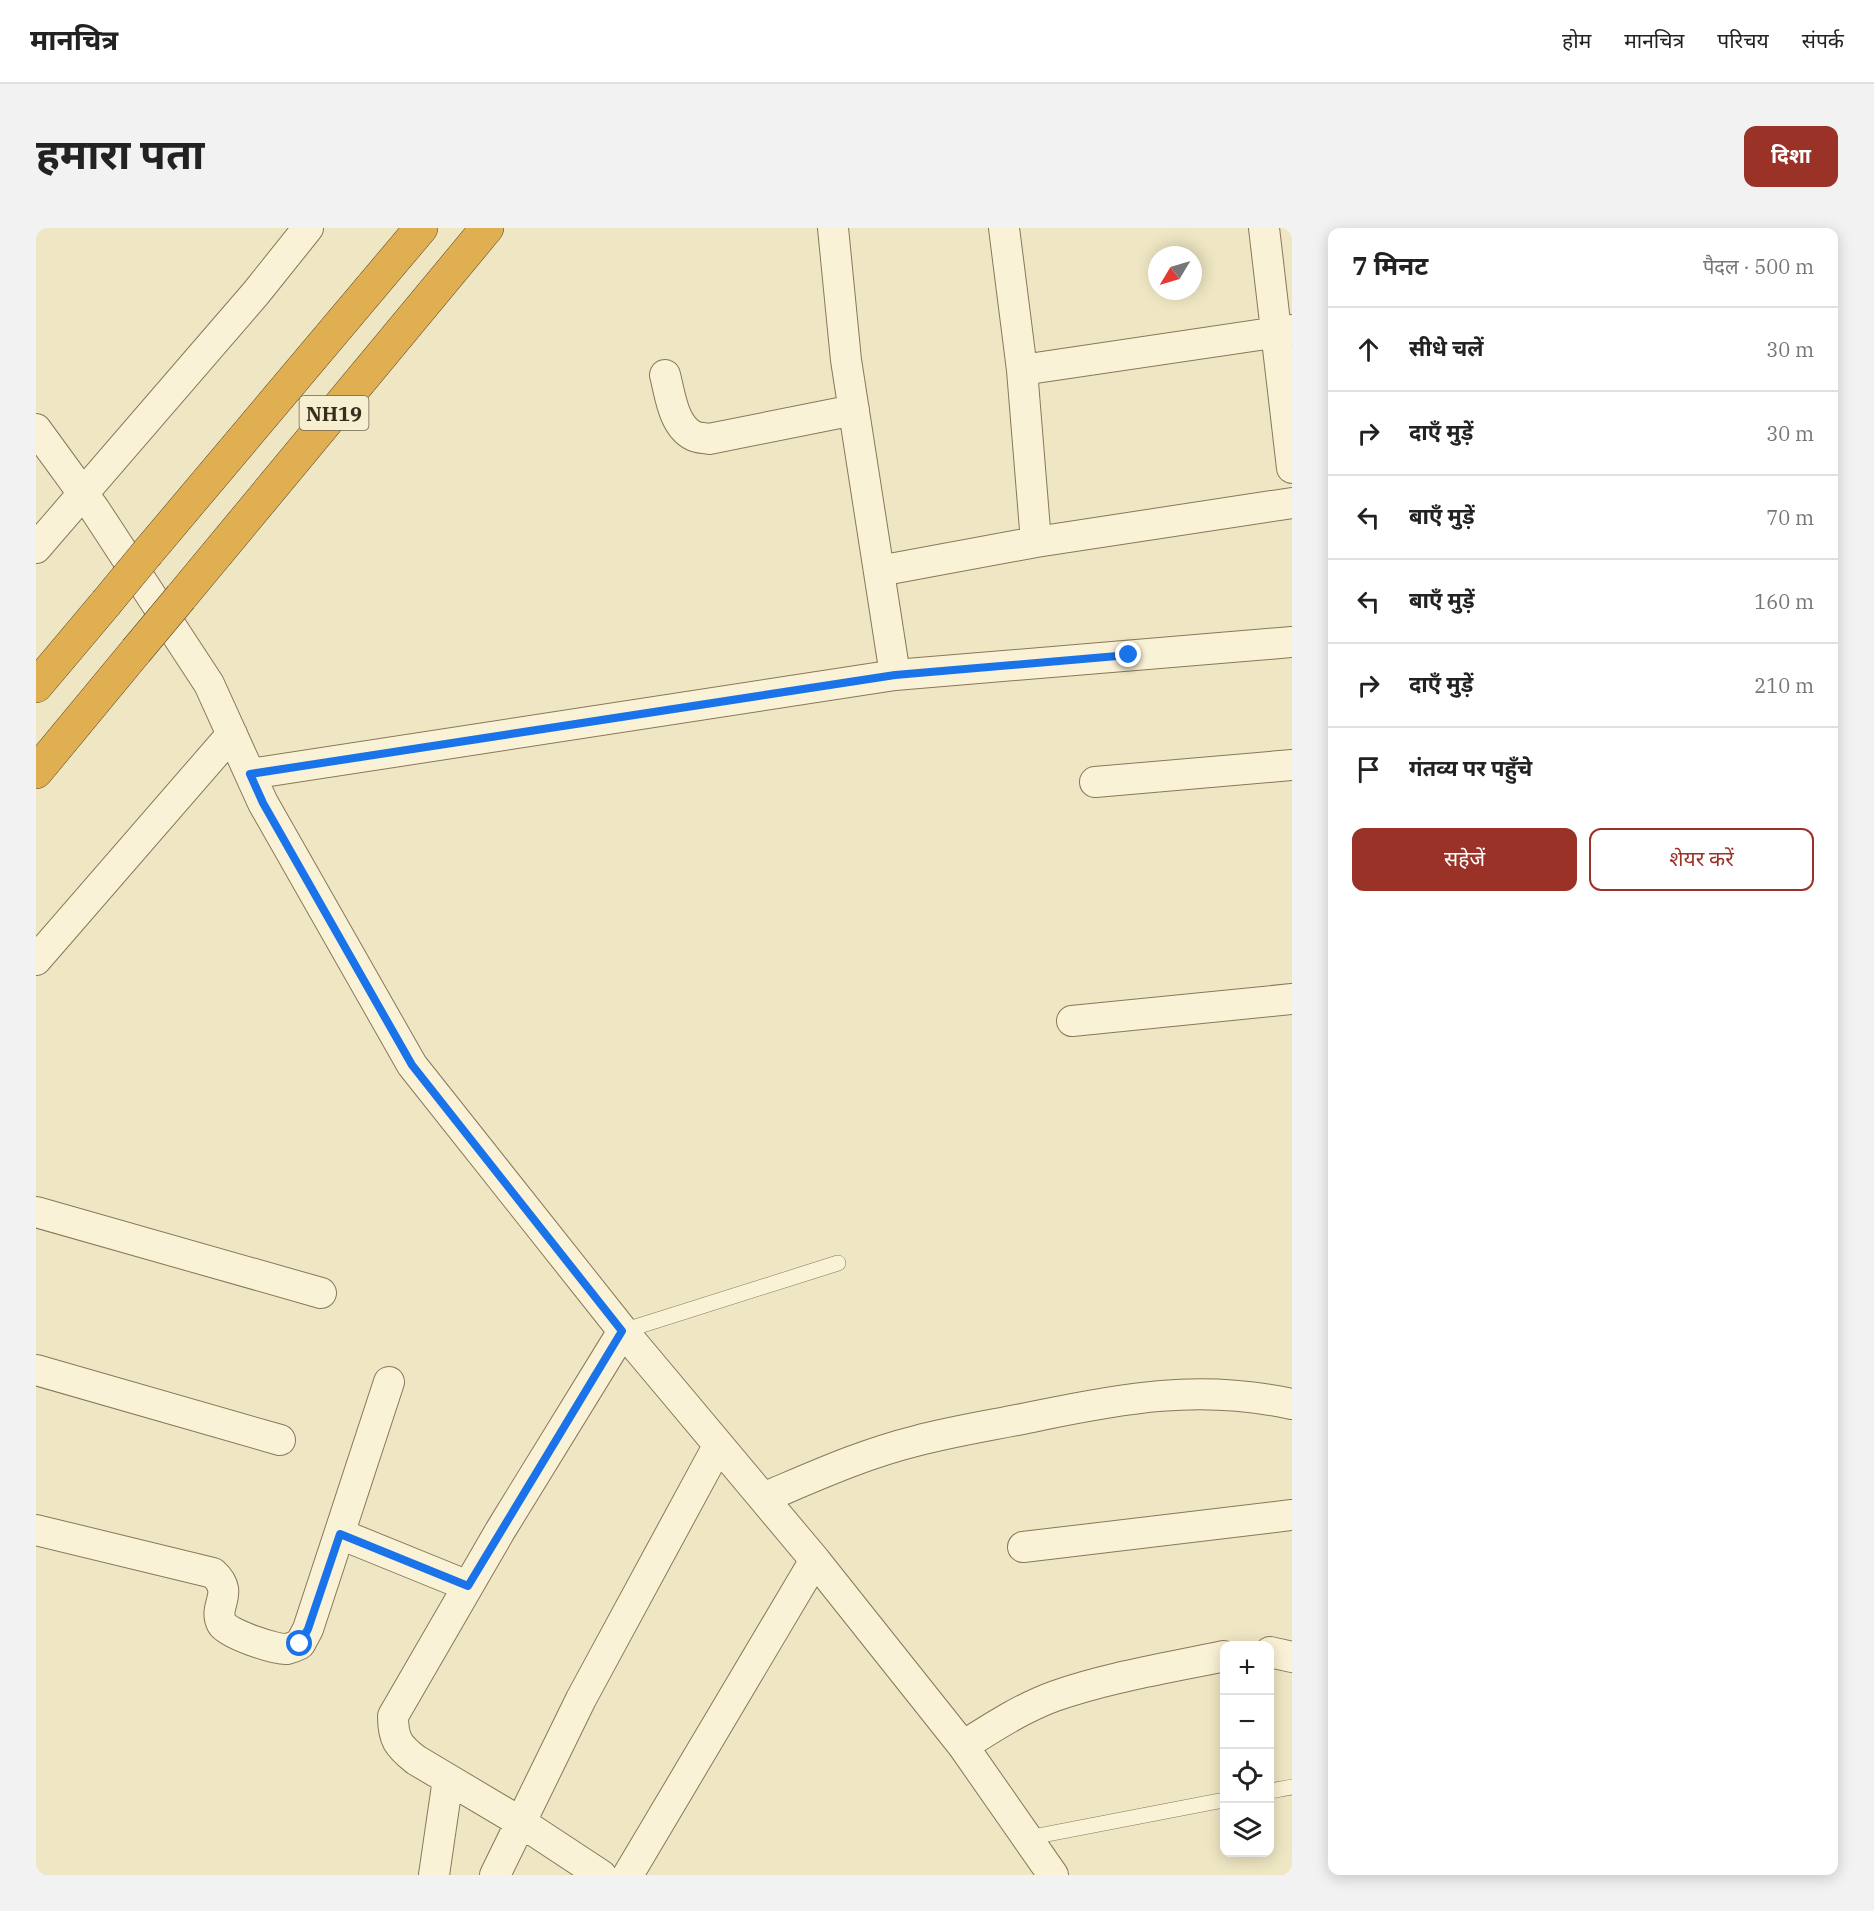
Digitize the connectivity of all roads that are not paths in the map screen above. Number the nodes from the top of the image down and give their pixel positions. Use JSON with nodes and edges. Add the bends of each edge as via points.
{"nodes":[{"id":1,"x":308,"y":228,"type":"edge"},
{"id":2,"x":421,"y":228,"type":"edge"},
{"id":3,"x":487,"y":228,"type":"edge"},
{"id":4,"x":833,"y":228,"type":"edge"},
{"id":5,"x":1004,"y":228,"type":"edge"},
{"id":6,"x":1264,"y":228,"type":"edge"},
{"id":7,"x":1284,"y":331,"type":"edge"},
{"id":8,"x":1022,"y":370,"type":"junction"},
{"id":9,"x":665,"y":375,"type":"dead end"},
{"id":10,"x":854,"y":410,"type":"junction"},
{"id":11,"x":36,"y":429,"type":"edge"},
{"id":12,"x":1292,"y":468,"type":"edge"},
{"id":13,"x":83,"y":494,"type":"junction"},
{"id":14,"x":1292,"y":503,"type":"edge"},
{"id":15,"x":1036,"y":542,"type":"junction"},
{"id":16,"x":36,"y":548,"type":"edge"},
{"id":17,"x":879,"y":571,"type":"junction"},
{"id":18,"x":1292,"y":642,"type":"edge"},
{"id":19,"x":895,"y":675,"type":"junction"},
{"id":20,"x":36,"y":686,"type":"edge"},
{"id":21,"x":232,"y":734,"type":"junction"},
{"id":22,"x":1292,"y":765,"type":"edge"},
{"id":23,"x":36,"y":772,"type":"edge"},
{"id":24,"x":250,"y":774,"type":"junction"},
{"id":25,"x":1095,"y":782,"type":"dead end"},
{"id":26,"x":36,"y":960,"type":"edge"},
{"id":27,"x":1292,"y":999,"type":"edge"},
{"id":28,"x":1072,"y":1021,"type":"dead end"},
{"id":29,"x":36,"y":1212,"type":"edge"},
{"id":30,"x":838,"y":1263,"type":"dead end"},
{"id":31,"x":321,"y":1293,"type":"dead end"},
{"id":32,"x":622,"y":1331,"type":"junction"},
{"id":33,"x":36,"y":1370,"type":"edge"},
{"id":34,"x":389,"y":1382,"type":"dead end"},
{"id":35,"x":1292,"y":1404,"type":"edge"},
{"id":36,"x":280,"y":1440,"type":"dead end"},
{"id":37,"x":718,"y":1446,"type":"junction"},
{"id":38,"x":763,"y":1498,"type":"junction"},
{"id":39,"x":1292,"y":1515,"type":"edge"},
{"id":40,"x":36,"y":1530,"type":"edge"},
{"id":41,"x":340,"y":1534,"type":"junction"},
{"id":42,"x":1023,"y":1547,"type":"dead end"},
{"id":43,"x":815,"y":1560,"type":"junction"},
{"id":44,"x":468,"y":1586,"type":"junction"},
{"id":45,"x":1274,"y":1653,"type":"edge"},
{"id":46,"x":1220,"y":1657,"type":"edge"},
{"id":47,"x":1292,"y":1657,"type":"edge"},
{"id":48,"x":963,"y":1746,"type":"junction"},
{"id":49,"x":448,"y":1779,"type":"junction"},
{"id":50,"x":1292,"y":1786,"type":"edge"},
{"id":51,"x":1274,"y":1790,"type":"edge"},
{"id":52,"x":1220,"y":1801,"type":"edge"},
{"id":53,"x":522,"y":1823,"type":"junction"},
{"id":54,"x":1027,"y":1838,"type":"junction"},
{"id":55,"x":434,"y":1875,"type":"edge"},
{"id":56,"x":495,"y":1875,"type":"edge"},
{"id":57,"x":601,"y":1875,"type":"edge"},
{"id":58,"x":628,"y":1875,"type":"edge"},
{"id":59,"x":1053,"y":1875,"type":"edge"}],
"edges":[{"from":1,"to":13,"type":"street"},
{"from":2,"to":20,"type":"highway","number":"NH19","bridge":true},
{"from":3,"to":23,"type":"highway","number":"NH19","bridge":true},
{"from":4,"to":10,"type":"street"},
{"from":5,"to":8,"type":"street"},
{"from":6,"to":7,"type":"street"},
{"from":7,"to":8,"type":"street"},
{"from":7,"to":12,"type":"street"},
{"from":8,"to":15,"type":"street"},
{"from":9,"to":10,"type":"street","via":[[682,425],[694,436],[709,439]]},
{"from":10,"to":17,"type":"street"},
{"from":11,"to":13,"type":"street"},
{"from":13,"to":16,"type":"street"},
{"from":13,"to":21,"type":"street","via":[[208,684]]},
{"from":14,"to":15,"type":"street"},
{"from":15,"to":17,"type":"street"},
{"from":17,"to":19,"type":"street"},
{"from":18,"to":19,"type":"street"},
{"from":19,"to":24,"type":"street"},
{"from":21,"to":24,"type":"street"},
{"from":21,"to":26,"type":"street"},
{"from":22,"to":25,"type":"street"},
{"from":24,"to":32,"type":"street","via":[[412,1065]]},
{"from":27,"to":28,"type":"street"},
{"from":29,"to":31,"type":"street"},
{"from":30,"to":32,"type":"lane"},
{"from":32,"to":37,"type":"street"},
{"from":32,"to":44,"type":"street"},
{"from":33,"to":36,"type":"street"},
{"from":34,"to":41,"type":"street"},
{"from":35,"to":38,"type":"street","via":[[1263,1397],[1201,1392],[1113,1400],[916,1441],[850,1462]]},
{"from":37,"to":38,"type":"street"},
{"from":37,"to":53,"type":"street","via":[[581,1699]]},
{"from":38,"to":43,"type":"street"},
{"from":39,"to":42,"type":"street"},
{"from":40,"to":41,"type":"street","via":[[213,1573],[222,1581],[224,1592],[222,1624],[232,1633],[285,1649],[300,1644],[308,1629]]},
{"from":41,"to":44,"type":"street"},
{"from":43,"to":48,"type":"street"},
{"from":43,"to":58,"type":"street"},
{"from":44,"to":49,"type":"street","via":[[393,1716],[393,1733],[402,1749]]},
{"from":45,"to":47,"type":"street"},
{"from":46,"to":48,"type":"street","via":[[1054,1696],[1016,1713]]},
{"from":48,"to":54,"type":"street"},
{"from":49,"to":53,"type":"street"},
{"from":49,"to":55,"type":"street"},
{"from":50,"to":51,"type":"lane"},
{"from":52,"to":54,"type":"lane"},
{"from":53,"to":56,"type":"street"},
{"from":53,"to":57,"type":"street"},
{"from":54,"to":59,"type":"street"}]}
